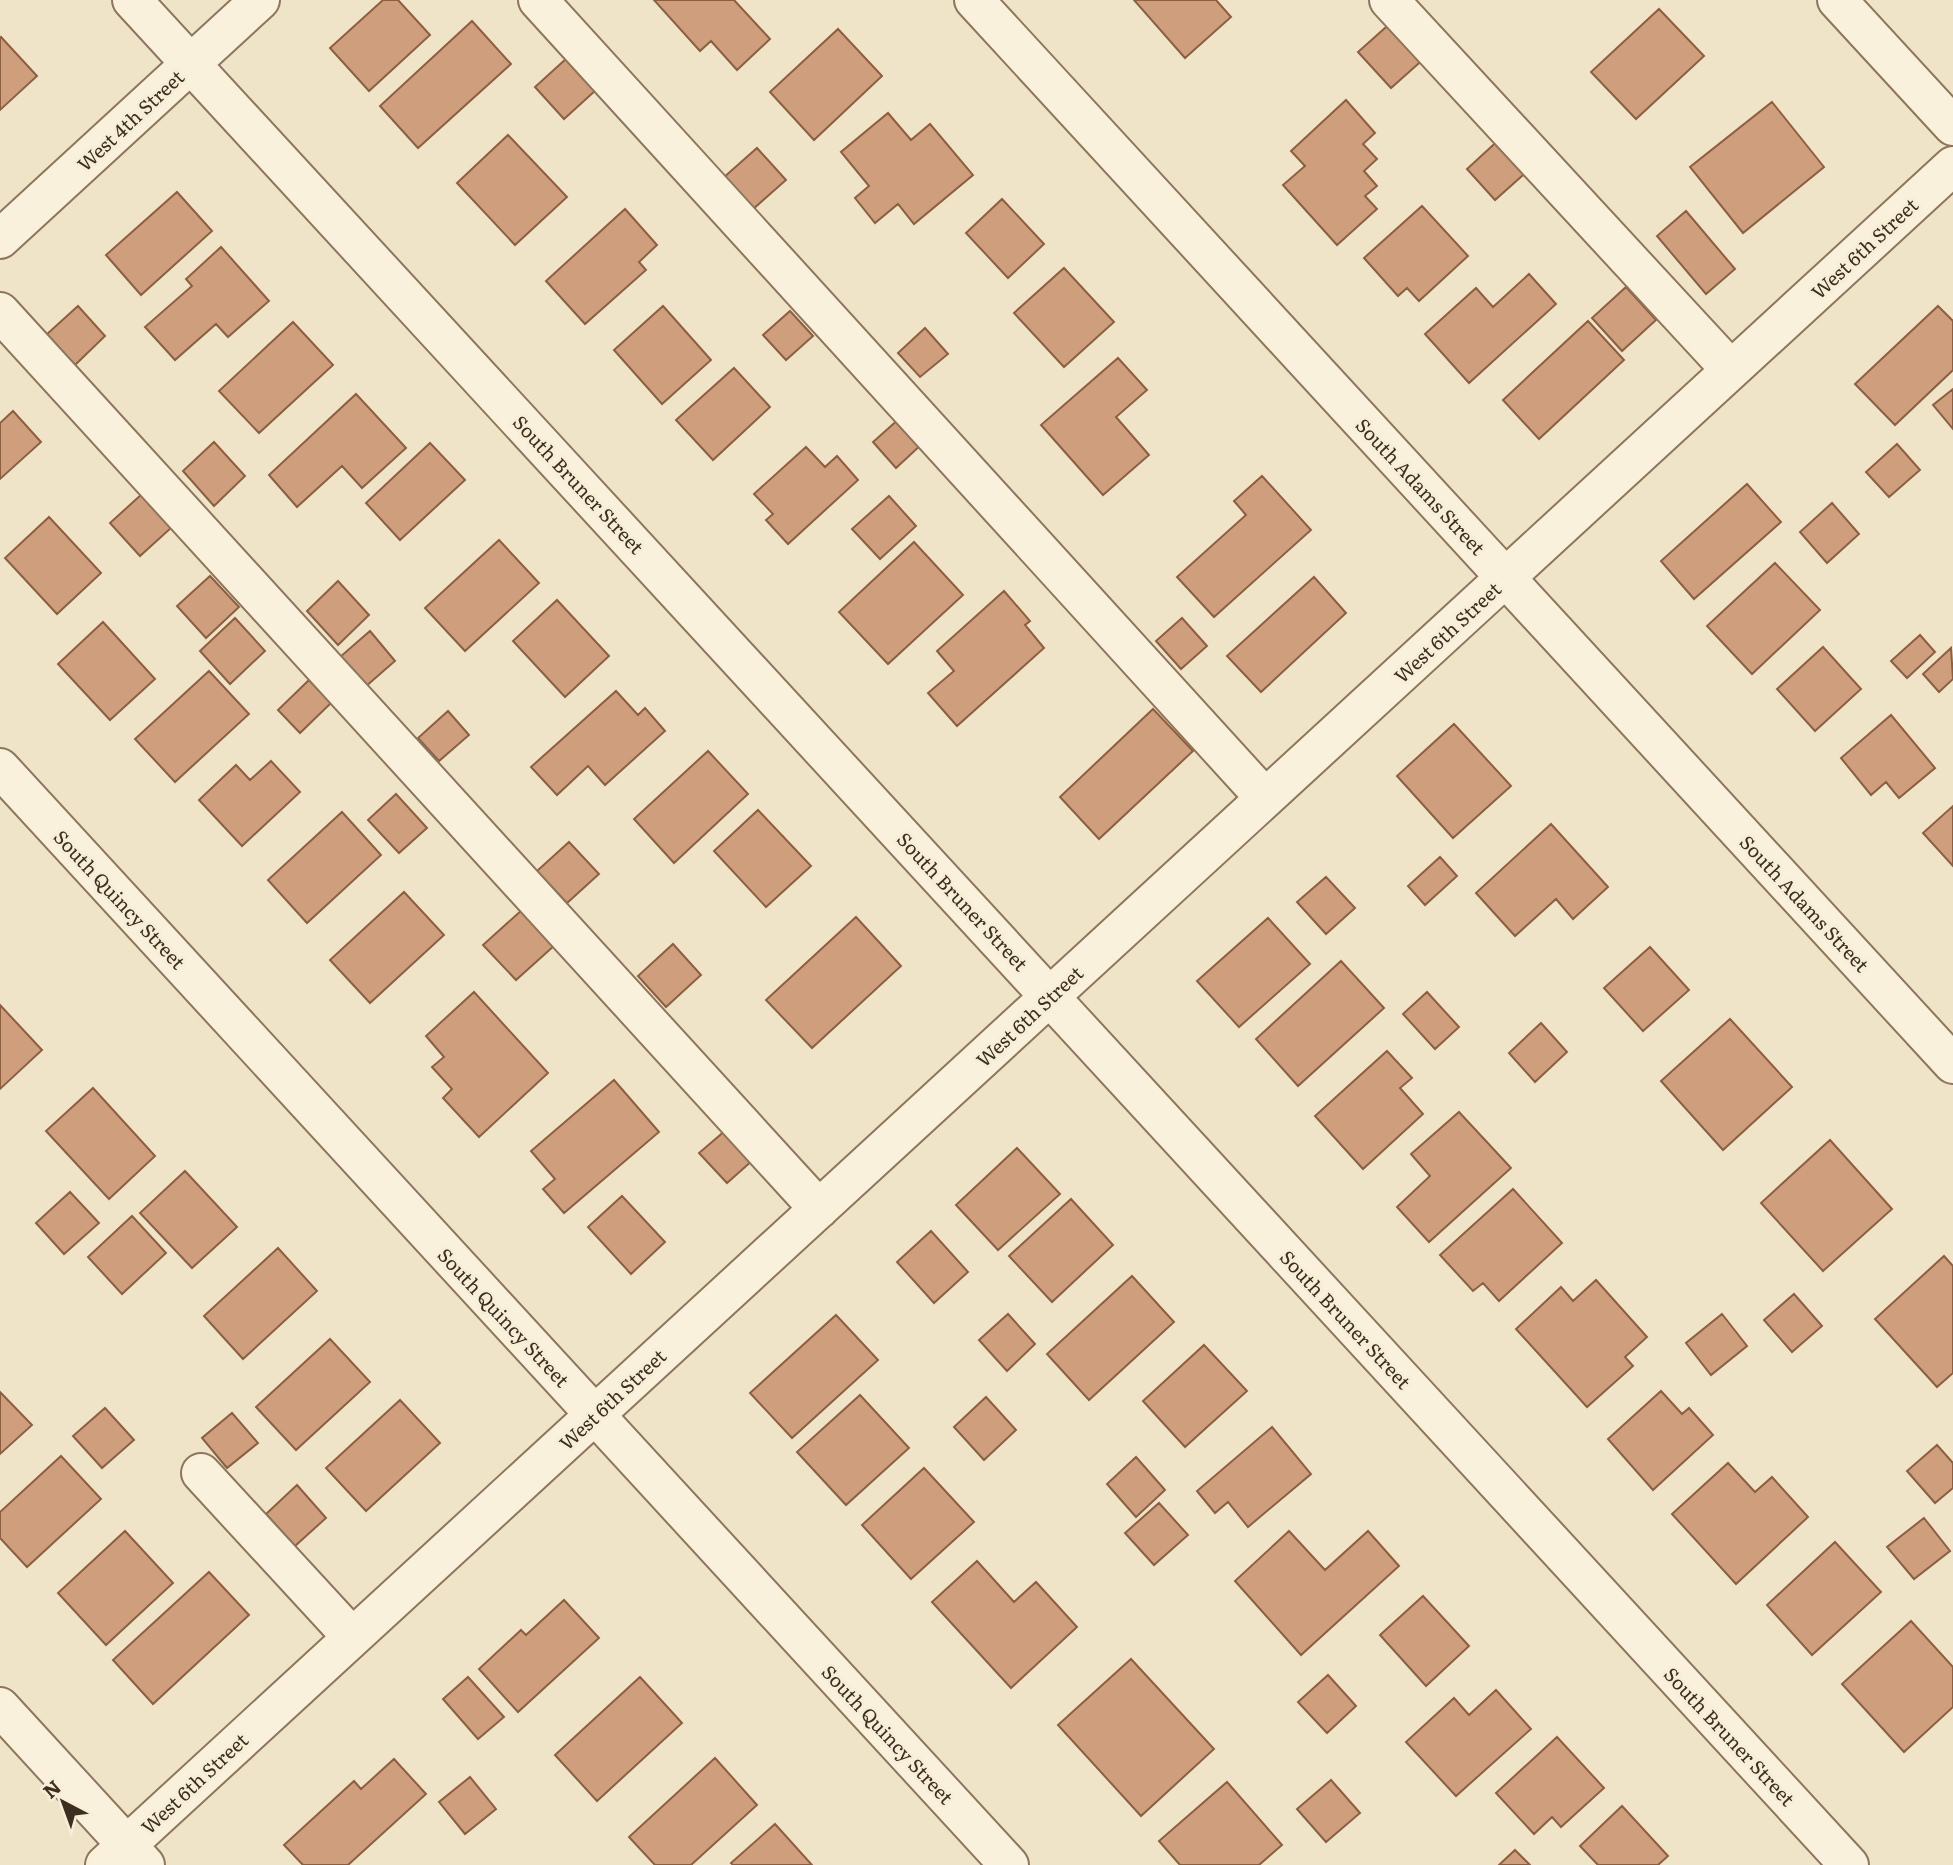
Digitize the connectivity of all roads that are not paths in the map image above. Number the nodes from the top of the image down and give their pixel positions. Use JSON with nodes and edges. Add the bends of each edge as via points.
{"nodes":[{"id":1,"x":132,"y":0,"type":"edge"},
{"id":2,"x":260,"y":0,"type":"edge"},
{"id":3,"x":538,"y":0,"type":"edge"},
{"id":4,"x":974,"y":0,"type":"edge"},
{"id":5,"x":1389,"y":0,"type":"edge"},
{"id":6,"x":1837,"y":0,"type":"edge"},
{"id":7,"x":192,"y":63,"type":"junction"},
{"id":8,"x":1953,"y":126,"type":"edge"},
{"id":9,"x":1953,"y":166,"type":"edge"},
{"id":10,"x":0,"y":239,"type":"edge"},
{"id":11,"x":0,"y":312,"type":"edge"},
{"id":12,"x":1731,"y":370,"type":"junction"},
{"id":13,"x":1506,"y":578,"type":"junction"},
{"id":14,"x":0,"y":768,"type":"edge"},
{"id":15,"x":1265,"y":798,"type":"junction"},
{"id":16,"x":1050,"y":996,"type":"junction"},
{"id":17,"x":1953,"y":1064,"type":"edge"},
{"id":18,"x":819,"y":1209,"type":"junction"},
{"id":19,"x":594,"y":1415,"type":"junction"},
{"id":20,"x":201,"y":1473,"type":"dead end"},
{"id":21,"x":352,"y":1637,"type":"junction"},
{"id":22,"x":0,"y":1707,"type":"edge"},
{"id":23,"x":125,"y":1858,"type":"edge"},
{"id":24,"x":1009,"y":1865,"type":"edge"},
{"id":25,"x":1849,"y":1865,"type":"edge"}],
"edges":[{"from":1,"to":7,"type":"street","name":"South Bruner Street"},
{"from":2,"to":7,"type":"street","name":"West 4th Street"},
{"from":3,"to":15,"type":"street"},
{"from":4,"to":13,"type":"street","name":"South Adams Street"},
{"from":5,"to":12,"type":"street"},
{"from":6,"to":8,"type":"street"},
{"from":7,"to":10,"type":"street","name":"West 4th Street"},
{"from":7,"to":16,"type":"street","name":"South Bruner Street"},
{"from":9,"to":12,"type":"street","name":"West 6th Street"},
{"from":11,"to":18,"type":"street"},
{"from":12,"to":13,"type":"street","name":"West 6th Street"},
{"from":13,"to":15,"type":"street","name":"West 6th Street"},
{"from":13,"to":17,"type":"street","name":"South Adams Street"},
{"from":14,"to":19,"type":"street","name":"South Quincy Street"},
{"from":15,"to":16,"type":"street","name":"West 6th Street"},
{"from":16,"to":18,"type":"street","name":"West 6th Street"},
{"from":16,"to":25,"type":"street","name":"South Bruner Street"},
{"from":18,"to":19,"type":"street","name":"West 6th Street"},
{"from":19,"to":21,"type":"street","name":"West 6th Street"},
{"from":19,"to":24,"type":"street","name":"South Quincy Street"},
{"from":20,"to":21,"type":"street"},
{"from":21,"to":23,"type":"street","name":"West 6th Street"},
{"from":22,"to":23,"type":"street"}]}
